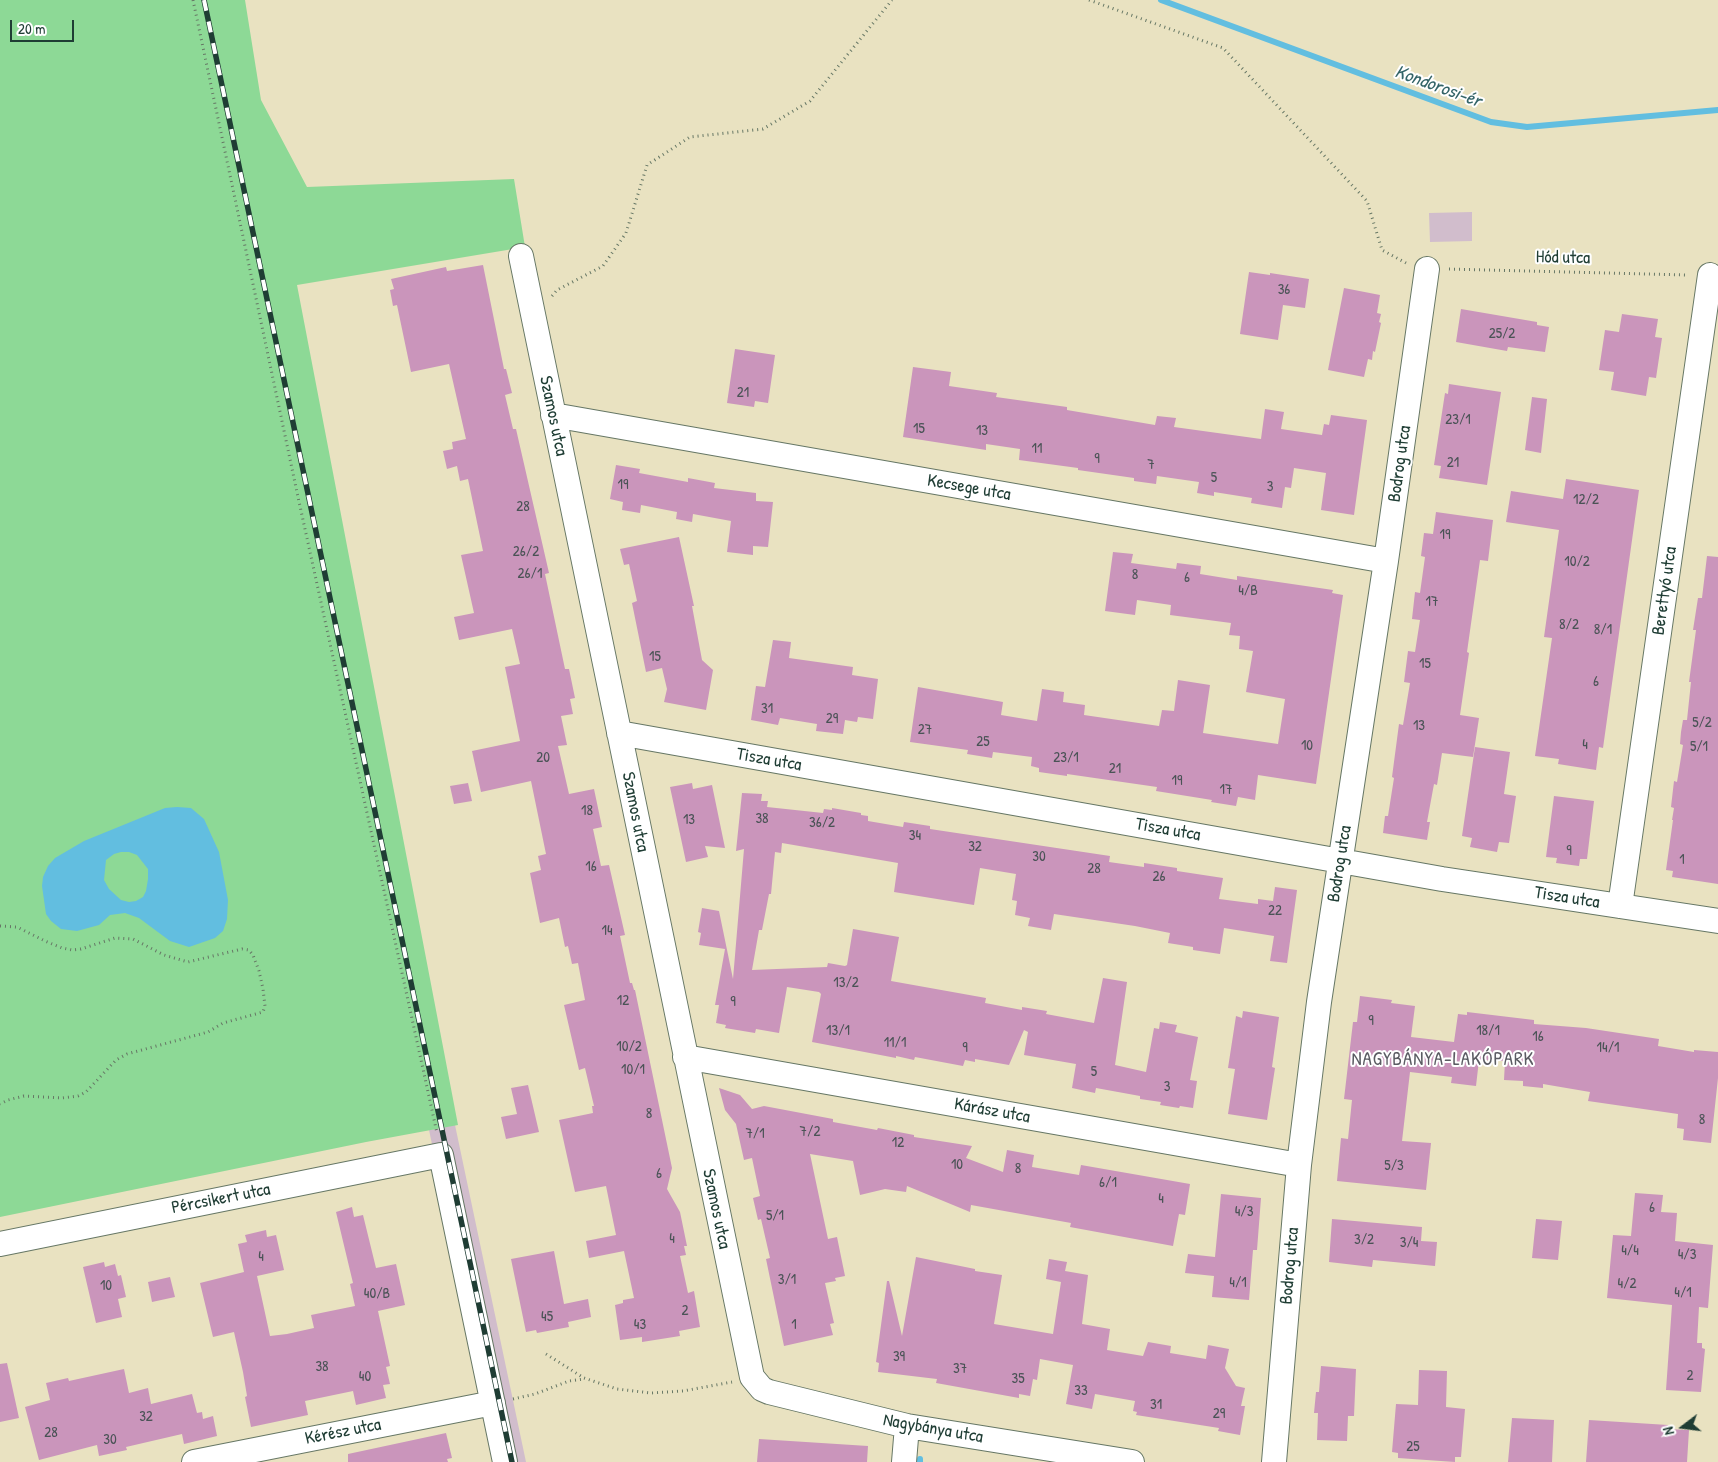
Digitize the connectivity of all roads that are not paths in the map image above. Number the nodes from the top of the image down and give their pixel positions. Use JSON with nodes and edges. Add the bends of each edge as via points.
{"nodes":[{"id":1,"x":521,"y":256,"type":"dead end"},
{"id":2,"x":1418,"y":266,"type":"road end"},
{"id":3,"x":1710,"y":275,"type":"road end"},
{"id":4,"x":553,"y":415,"type":"junction"},
{"id":5,"x":1386,"y":562,"type":"junction"},
{"id":6,"x":619,"y":733,"type":"junction"},
{"id":7,"x":1341,"y":860,"type":"junction"},
{"id":8,"x":1620,"y":906,"type":"junction"},
{"id":9,"x":1718,"y":921,"type":"edge"},
{"id":10,"x":684,"y":1057,"type":"junction"},
{"id":11,"x":1299,"y":1165,"type":"junction"},
{"id":12,"x":0,"y":1244,"type":"edge"},
{"id":13,"x":750,"y":1373,"type":"joint"},
{"id":14,"x":493,"y":1403,"type":"junction"},
{"id":15,"x":907,"y":1426,"type":"junction"},
{"id":16,"x":194,"y":1462,"type":"edge"},
{"id":17,"x":505,"y":1462,"type":"edge"},
{"id":18,"x":904,"y":1462,"type":"edge"},
{"id":19,"x":1132,"y":1462,"type":"edge"},
{"id":20,"x":1274,"y":1462,"type":"edge"}],
"edges":[{"from":1,"to":4,"type":"street","name":"Szamos utca"},
{"from":2,"to":5,"type":"street","name":"Bodrog utca"},
{"from":3,"to":8,"type":"street","name":"Berettyó utca"},
{"from":4,"to":5,"type":"street","name":"Kecsege utca"},
{"from":4,"to":6,"type":"street","name":"Szamos utca"},
{"from":5,"to":7,"type":"street","name":"Bodrog utca"},
{"from":6,"to":7,"type":"street","name":"Tisza utca"},
{"from":6,"to":10,"type":"street","name":"Szamos utca"},
{"from":7,"to":8,"type":"street","name":"Tisza utca"},
{"from":7,"to":11,"type":"street","name":"Bodrog utca"},
{"from":8,"to":9,"type":"street","name":"Tisza utca"},
{"from":10,"to":11,"type":"street","name":"Kárász utca"},
{"from":10,"to":13,"type":"street","name":"Szamos utca"},
{"from":11,"to":20,"type":"street","name":"Bodrog utca"},
{"from":12,"to":14,"type":"street","name":"Pércsikert utca","via":[[442,1155]]},
{"from":13,"to":15,"type":"street","name":"Nagybánya utca","via":[[762,1389],[769,1392]]},
{"from":14,"to":16,"type":"street","name":"Kérész utca"},
{"from":14,"to":17,"type":"street"},
{"from":15,"to":18,"type":"street"},
{"from":15,"to":19,"type":"street","name":"Nagybánya utca"}]}
